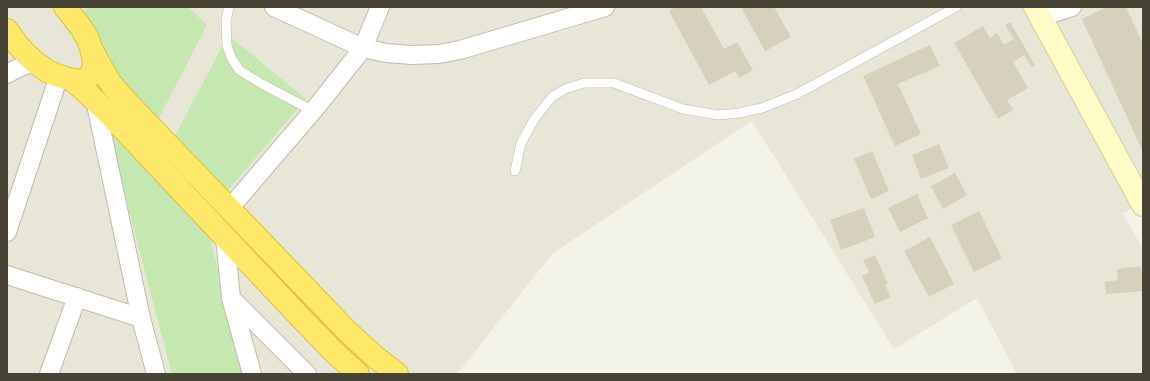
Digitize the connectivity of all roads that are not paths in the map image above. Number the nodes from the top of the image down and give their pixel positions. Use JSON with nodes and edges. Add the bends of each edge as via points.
{"nodes":[{"id":1,"x":65,"y":7,"type":"edge"},
{"id":2,"x":229,"y":7,"type":"edge"},
{"id":3,"x":274,"y":7,"type":"edge"},
{"id":4,"x":380,"y":7,"type":"edge"},
{"id":5,"x":605,"y":7,"type":"edge"},
{"id":6,"x":956,"y":7,"type":"edge"},
{"id":7,"x":1072,"y":7,"type":"edge"},
{"id":8,"x":1038,"y":12,"type":"edge"},
{"id":9,"x":81,"y":16,"type":"edge"},
{"id":10,"x":8,"y":33,"type":"edge"},
{"id":11,"x":91,"y":48,"type":"junction"},
{"id":12,"x":364,"y":48,"type":"junction"},
{"id":13,"x":36,"y":63,"type":"junction"},
{"id":14,"x":7,"y":74,"type":"edge"},
{"id":15,"x":66,"y":78,"type":"junction"},
{"id":16,"x":95,"y":100,"type":"junction"},
{"id":17,"x":313,"y":111,"type":"junction"},
{"id":18,"x":515,"y":171,"type":"dead end"},
{"id":19,"x":1143,"y":205,"type":"edge"},
{"id":20,"x":229,"y":209,"type":"junction"},
{"id":21,"x":7,"y":232,"type":"edge"},
{"id":22,"x":225,"y":237,"type":"junction"},
{"id":23,"x":7,"y":276,"type":"edge"},
{"id":24,"x":77,"y":297,"type":"junction"},
{"id":25,"x":231,"y":298,"type":"junction"},
{"id":26,"x":141,"y":318,"type":"junction"},
{"id":27,"x":49,"y":374,"type":"edge"},
{"id":28,"x":156,"y":374,"type":"edge"},
{"id":29,"x":252,"y":374,"type":"edge"},
{"id":30,"x":307,"y":374,"type":"edge"},
{"id":31,"x":358,"y":374,"type":"edge"},
{"id":32,"x":397,"y":374,"type":"edge"}],
"edges":[{"from":1,"to":9,"type":"highway"},
{"from":2,"to":17,"type":"lane","via":[[226,20],[227,46],[239,70]]},
{"from":3,"to":12,"type":"street"},
{"from":4,"to":12,"type":"street"},
{"from":5,"to":12,"type":"street","via":[[439,54],[406,55]]},
{"from":6,"to":18,"type":"lane","via":[[797,94],[762,108],[739,113],[718,115],[683,109],[614,83],[584,83],[565,89],[552,98],[535,118],[521,143]]},
{"from":7,"to":8,"type":"street"},
{"from":8,"to":19,"type":"street"},
{"from":9,"to":11,"type":"highway"},
{"from":10,"to":13,"type":"highway"},
{"from":11,"to":15,"type":"highway","via":[[94,61],[89,77],[81,81]]},
{"from":11,"to":20,"type":"highway","via":[[112,85]]},
{"from":12,"to":17,"type":"street"},
{"from":13,"to":14,"type":"street"},
{"from":13,"to":15,"type":"highway"},
{"from":15,"to":16,"type":"highway"},
{"from":15,"to":21,"type":"street"},
{"from":16,"to":22,"type":"highway"},
{"from":16,"to":26,"type":"street"},
{"from":17,"to":20,"type":"street"},
{"from":20,"to":32,"type":"highway","via":[[346,330]]},
{"from":22,"to":25,"type":"street"},
{"from":22,"to":31,"type":"highway"},
{"from":23,"to":24,"type":"street"},
{"from":24,"to":26,"type":"street"},
{"from":24,"to":27,"type":"street"},
{"from":25,"to":29,"type":"street"},
{"from":25,"to":30,"type":"street"},
{"from":26,"to":28,"type":"street"}]}
